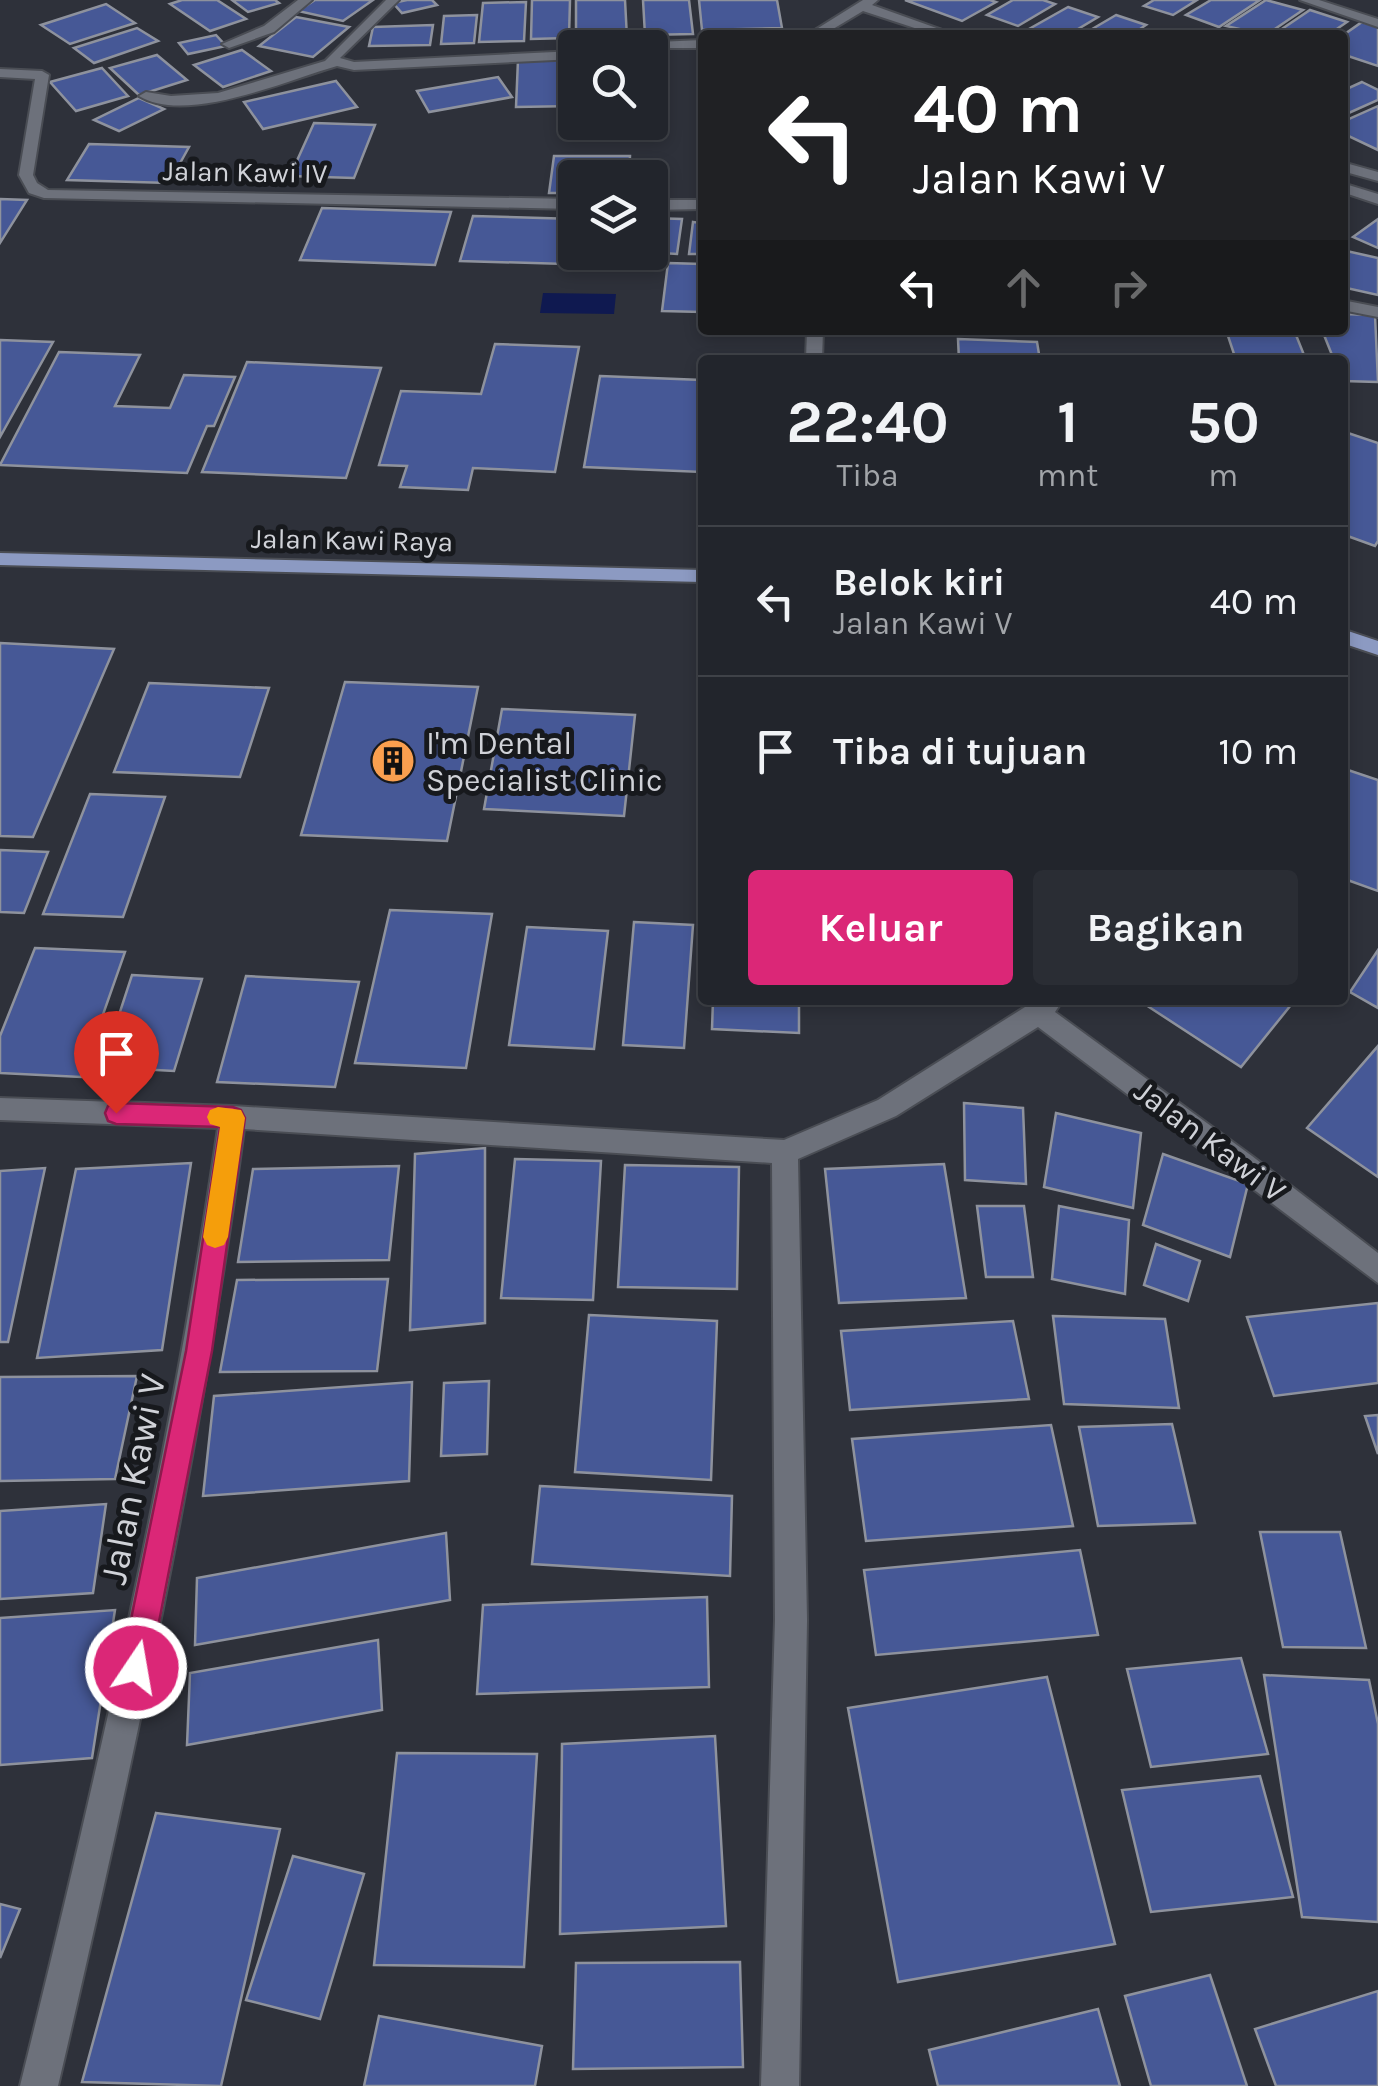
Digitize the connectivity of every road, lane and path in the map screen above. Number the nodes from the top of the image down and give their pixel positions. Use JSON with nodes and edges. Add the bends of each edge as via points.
{"nodes":[{"id":1,"x":306,"y":0,"type":"edge"},
{"id":2,"x":393,"y":0,"type":"edge"},
{"id":3,"x":1306,"y":0,"type":"edge"},
{"id":4,"x":867,"y":3,"type":"edge"},
{"id":5,"x":1374,"y":19,"type":"edge"},
{"id":6,"x":842,"y":20,"type":"junction"},
{"id":7,"x":865,"y":26,"type":"dead end"},
{"id":8,"x":823,"y":30,"type":"edge"},
{"id":9,"x":936,"y":30,"type":"edge"},
{"id":10,"x":229,"y":44,"type":"dead end"},
{"id":11,"x":698,"y":44,"type":"edge"},
{"id":12,"x":668,"y":45,"type":"edge"},
{"id":13,"x":698,"y":53,"type":"edge"},
{"id":14,"x":558,"y":54,"type":"edge"},
{"id":15,"x":668,"y":54,"type":"edge"},
{"id":16,"x":335,"y":62,"type":"junction"},
{"id":17,"x":0,"y":73,"type":"edge"},
{"id":18,"x":146,"y":96,"type":"dead end"},
{"id":19,"x":230,"y":110,"type":"dead end"},
{"id":20,"x":1348,"y":168,"type":"edge"},
{"id":21,"x":1378,"y":178,"type":"edge"},
{"id":22,"x":1348,"y":189,"type":"edge"},
{"id":23,"x":1378,"y":198,"type":"edge"},
{"id":24,"x":558,"y":204,"type":"edge"},
{"id":25,"x":668,"y":204,"type":"edge"},
{"id":26,"x":698,"y":205,"type":"edge"},
{"id":27,"x":1348,"y":306,"type":"edge"},
{"id":28,"x":1378,"y":312,"type":"edge"},
{"id":29,"x":0,"y":559,"type":"edge"},
{"id":30,"x":698,"y":576,"type":"edge"},
{"id":31,"x":1348,"y":641,"type":"edge"},
{"id":32,"x":1378,"y":648,"type":"edge"},
{"id":33,"x":1045,"y":1007,"type":"edge"},
{"id":34,"x":0,"y":1109,"type":"edge"},
{"id":35,"x":233,"y":1118,"type":"junction"},
{"id":36,"x":785,"y":1152,"type":"junction"},
{"id":37,"x":1378,"y":1270,"type":"edge"},
{"id":38,"x":39,"y":2086,"type":"edge"},
{"id":39,"x":780,"y":2086,"type":"edge"}],
"edges":[{"from":1,"to":10,"type":"street","via":[[269,29]]},
{"from":2,"to":16,"type":"street"},
{"from":3,"to":5,"type":"street"},
{"from":4,"to":6,"type":"street"},
{"from":4,"to":9,"type":"street"},
{"from":6,"to":7,"type":"street"},
{"from":6,"to":8,"type":"street"},
{"from":11,"to":12,"type":"street"},
{"from":13,"to":15,"type":"street"},
{"from":14,"to":16,"type":"street"},
{"from":16,"to":18,"type":"street","via":[[222,98],[178,103]]},
{"from":16,"to":19,"type":"street","via":[[272,85]]},
{"from":17,"to":24,"type":"street","name":"Jalan Kawi IV","via":[[42,75],[26,175],[38,193]]},
{"from":20,"to":21,"type":"street"},
{"from":22,"to":23,"type":"street"},
{"from":25,"to":26,"type":"street"},
{"from":27,"to":28,"type":"street"},
{"from":29,"to":30,"type":"main road","name":"Jalan Kawi Raya"},
{"from":31,"to":32,"type":"main road"},
{"from":33,"to":36,"type":"street","name":"Jalan Kawi V","via":[[887,1108]]},
{"from":33,"to":37,"type":"street","name":"Jalan Kawi V"},
{"from":34,"to":35,"type":"street","name":"Jalan Kawi V"},
{"from":35,"to":36,"type":"street","name":"Jalan Kawi V"},
{"from":35,"to":38,"type":"street","name":"Jalan Kawi V","via":[[199,1351],[158,1562]]},
{"from":36,"to":39,"type":"street","via":[[791,1620]]}]}
